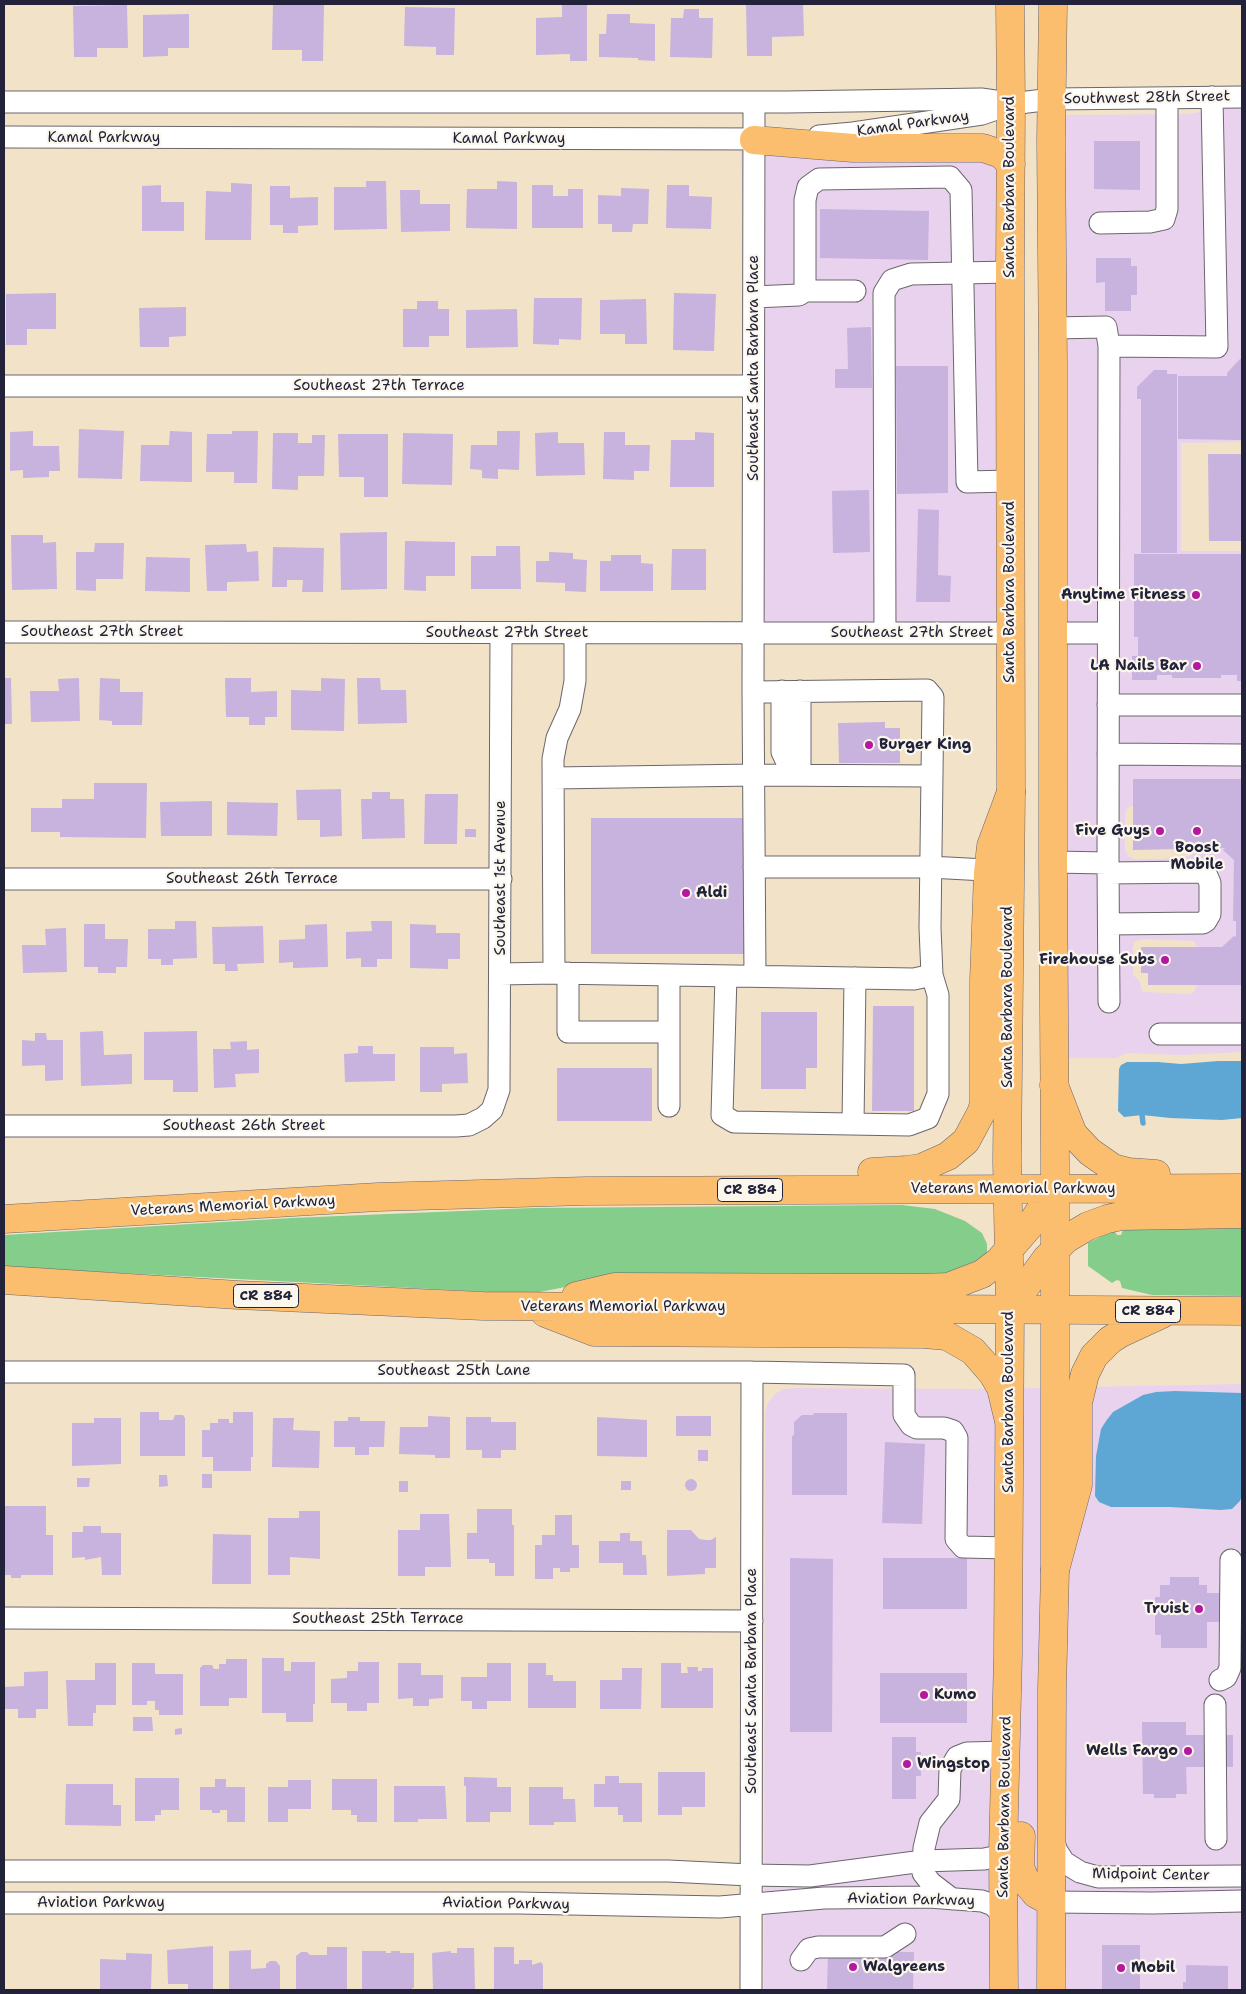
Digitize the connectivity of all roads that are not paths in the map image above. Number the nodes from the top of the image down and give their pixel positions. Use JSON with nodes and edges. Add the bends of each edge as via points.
{"nodes":[{"id":1,"x":1010,"y":4,"type":"edge"},
{"id":2,"x":1053,"y":4,"type":"edge"},
{"id":3,"x":1212,"y":97,"type":"junction"},
{"id":4,"x":1167,"y":98,"type":"junction"},
{"id":5,"x":1242,"y":98,"type":"edge"},
{"id":6,"x":1052,"y":99,"type":"junction"},
{"id":7,"x":4,"y":102,"type":"edge"},
{"id":8,"x":754,"y":102,"type":"junction"},
{"id":9,"x":1011,"y":104,"type":"junction"},
{"id":10,"x":4,"y":138,"type":"edge"},
{"id":11,"x":754,"y":140,"type":"junction"},
{"id":12,"x":1011,"y":164,"type":"junction"},
{"id":13,"x":1100,"y":223,"type":"dead end"},
{"id":14,"x":1010,"y":272,"type":"junction"},
{"id":15,"x":962,"y":273,"type":"junction"},
{"id":16,"x":805,"y":291,"type":"junction"},
{"id":17,"x":855,"y":291,"type":"dead end"},
{"id":18,"x":754,"y":297,"type":"junction"},
{"id":19,"x":1052,"y":328,"type":"junction"},
{"id":20,"x":1109,"y":346,"type":"junction"},
{"id":21,"x":4,"y":386,"type":"edge"},
{"id":22,"x":754,"y":386,"type":"junction"},
{"id":23,"x":1010,"y":481,"type":"junction"},
{"id":24,"x":4,"y":632,"type":"edge"},
{"id":25,"x":501,"y":632,"type":"junction"},
{"id":26,"x":575,"y":632,"type":"junction"},
{"id":27,"x":885,"y":632,"type":"junction"},
{"id":28,"x":753,"y":633,"type":"junction"},
{"id":29,"x":1010,"y":633,"type":"junction"},
{"id":30,"x":1052,"y":633,"type":"junction"},
{"id":31,"x":1108,"y":633,"type":"junction"},
{"id":32,"x":791,"y":691,"type":"junction"},
{"id":33,"x":753,"y":692,"type":"junction"},
{"id":34,"x":1108,"y":705,"type":"junction"},
{"id":35,"x":1242,"y":705,"type":"edge"},
{"id":36,"x":1108,"y":754,"type":"junction"},
{"id":37,"x":1242,"y":755,"type":"edge"},
{"id":38,"x":754,"y":775,"type":"junction"},
{"id":39,"x":793,"y":775,"type":"junction"},
{"id":40,"x":932,"y":776,"type":"junction"},
{"id":41,"x":553,"y":778,"type":"junction"},
{"id":42,"x":1053,"y":862,"type":"junction"},
{"id":43,"x":754,"y":867,"type":"junction"},
{"id":44,"x":930,"y":867,"type":"junction"},
{"id":45,"x":1108,"y":868,"type":"junction"},
{"id":46,"x":999,"y":870,"type":"junction"},
{"id":47,"x":4,"y":879,"type":"edge"},
{"id":48,"x":501,"y":879,"type":"junction"},
{"id":49,"x":1109,"y":924,"type":"junction"},
{"id":50,"x":561,"y":973,"type":"junction"},
{"id":51,"x":500,"y":974,"type":"junction"},
{"id":52,"x":669,"y":975,"type":"junction"},
{"id":53,"x":932,"y":975,"type":"junction"},
{"id":54,"x":726,"y":976,"type":"junction"},
{"id":55,"x":755,"y":976,"type":"junction"},
{"id":56,"x":855,"y":978,"type":"junction"},
{"id":57,"x":1109,"y":1002,"type":"dead end"},
{"id":58,"x":668,"y":1032,"type":"junction"},
{"id":59,"x":1160,"y":1034,"type":"dead end"},
{"id":60,"x":1242,"y":1034,"type":"edge"},
{"id":61,"x":1054,"y":1085,"type":"junction"},
{"id":62,"x":669,"y":1106,"type":"dead end"},
{"id":63,"x":483,"y":1118,"type":"joint"},
{"id":64,"x":853,"y":1124,"type":"junction"},
{"id":65,"x":4,"y":1126,"type":"edge"},
{"id":66,"x":1242,"y":1174,"type":"edge"},
{"id":67,"x":1008,"y":1188,"type":"junction"},
{"id":68,"x":1055,"y":1188,"type":"junction"},
{"id":69,"x":1242,"y":1188,"type":"edge"},
{"id":70,"x":492,"y":1194,"type":"junction"},
{"id":71,"x":1242,"y":1214,"type":"edge"},
{"id":72,"x":4,"y":1219,"type":"edge"},
{"id":73,"x":1009,"y":1250,"type":"junction"},
{"id":74,"x":1055,"y":1250,"type":"junction"},
{"id":75,"x":4,"y":1280,"type":"edge"},
{"id":76,"x":529,"y":1307,"type":"junction"},
{"id":77,"x":1010,"y":1308,"type":"junction"},
{"id":78,"x":1055,"y":1309,"type":"junction"},
{"id":79,"x":1168,"y":1311,"type":"junction"},
{"id":80,"x":1242,"y":1311,"type":"edge"},
{"id":81,"x":4,"y":1372,"type":"edge"},
{"id":82,"x":752,"y":1372,"type":"junction"},
{"id":83,"x":1009,"y":1421,"type":"junction"},
{"id":84,"x":1009,"y":1548,"type":"junction"},
{"id":85,"x":1231,"y":1560,"type":"dead end"},
{"id":86,"x":1055,"y":1570,"type":"junction"},
{"id":87,"x":4,"y":1618,"type":"edge"},
{"id":88,"x":752,"y":1621,"type":"junction"},
{"id":89,"x":1008,"y":1640,"type":"junction"},
{"id":90,"x":1220,"y":1680,"type":"dead end"},
{"id":91,"x":1215,"y":1705,"type":"dead end"},
{"id":92,"x":1006,"y":1752,"type":"junction"},
{"id":93,"x":1051,"y":1835,"type":"junction"},
{"id":94,"x":1216,"y":1840,"type":"dead end"},
{"id":95,"x":1003,"y":1852,"type":"junction"},
{"id":96,"x":923,"y":1861,"type":"junction"},
{"id":97,"x":4,"y":1870,"type":"edge"},
{"id":98,"x":63,"y":1870,"type":"junction"},
{"id":99,"x":750,"y":1875,"type":"junction"},
{"id":100,"x":1242,"y":1876,"type":"edge"},
{"id":101,"x":878,"y":1898,"type":"junction"},
{"id":102,"x":952,"y":1899,"type":"junction"},
{"id":103,"x":1242,"y":1901,"type":"edge"},
{"id":104,"x":1062,"y":1902,"type":"junction"},
{"id":105,"x":4,"y":1903,"type":"edge"},
{"id":106,"x":63,"y":1903,"type":"junction"},
{"id":107,"x":751,"y":1903,"type":"junction"},
{"id":108,"x":1003,"y":1915,"type":"junction"},
{"id":109,"x":906,"y":1934,"type":"dead end"},
{"id":110,"x":801,"y":1960,"type":"dead end"},
{"id":111,"x":751,"y":1990,"type":"edge"},
{"id":112,"x":1004,"y":1990,"type":"edge"},
{"id":113,"x":1052,"y":1990,"type":"edge"}],
"edges":[{"from":1,"to":9,"type":"main road","name":"Santa Barbara Boulevard"},
{"from":2,"to":6,"type":"main road"},
{"from":3,"to":4,"type":"street","name":"Southwest 28th Street"},
{"from":3,"to":5,"type":"street","name":"Southwest 28th Street"},
{"from":3,"to":20,"type":"street","via":[[1216,347]]},
{"from":4,"to":6,"type":"street","name":"Southwest 28th Street"},
{"from":4,"to":13,"type":"street","via":[[1167,209],[1164,219]]},
{"from":6,"to":9,"type":"street","name":"Kamal Parkway"},
{"from":6,"to":19,"type":"main road"},
{"from":7,"to":8,"type":"street","name":"Kamal Parkway"},
{"from":8,"to":9,"type":"street","name":"Kamal Parkway","via":[[981,99]]},
{"from":8,"to":11,"type":"street","name":"Southeast Santa Barbara Place"},
{"from":9,"to":11,"type":"street","name":"Kamal Parkway","via":[[982,114],[853,133]]},
{"from":9,"to":12,"type":"main road","name":"Santa Barbara Boulevard"},
{"from":10,"to":11,"type":"street","name":"Kamal Parkway"},
{"from":11,"to":12,"type":"main road","via":[[853,148],[983,148],[1001,154]]},
{"from":11,"to":18,"type":"street","name":"Southeast Santa Barbara Place"},
{"from":12,"to":14,"type":"main road","name":"Santa Barbara Boulevard"},
{"from":14,"to":15,"type":"street"},
{"from":14,"to":23,"type":"main road","name":"Santa Barbara Boulevard"},
{"from":15,"to":16,"type":"street","via":[[960,190],[950,177],[819,179],[808,187],[805,200]]},
{"from":15,"to":23,"type":"street","via":[[967,482]]},
{"from":15,"to":27,"type":"street","via":[[900,276],[892,280],[884,293]]},
{"from":16,"to":17,"type":"street"},
{"from":16,"to":18,"type":"street","via":[[799,296]]},
{"from":18,"to":22,"type":"street","name":"Southeast Santa Barbara Place"},
{"from":19,"to":20,"type":"street","via":[[1106,327]]},
{"from":19,"to":30,"type":"main road"},
{"from":20,"to":31,"type":"street"},
{"from":21,"to":22,"type":"street","name":"Southeast 27th Terrace"},
{"from":22,"to":28,"type":"street","name":"Southeast Santa Barbara Place"},
{"from":23,"to":29,"type":"main road","name":"Santa Barbara Boulevard"},
{"from":24,"to":25,"type":"street","name":"Southeast 27th Street"},
{"from":25,"to":26,"type":"street","name":"Southeast 27th Street"},
{"from":25,"to":48,"type":"street","name":"Southeast 1st Avenue"},
{"from":26,"to":28,"type":"street","name":"Southeast 27th Street"},
{"from":26,"to":41,"type":"street","via":[[570,709],[557,738]]},
{"from":27,"to":28,"type":"street","name":"Southeast 27th Street"},
{"from":27,"to":29,"type":"street","name":"Southeast 27th Street"},
{"from":28,"to":33,"type":"street","name":"Southeast Santa Barbara Place"},
{"from":29,"to":46,"type":"main road","name":"Santa Barbara Boulevard","via":[[1010,792],[992,846]]},
{"from":30,"to":31,"type":"street"},
{"from":30,"to":42,"type":"main road"},
{"from":31,"to":34,"type":"street"},
{"from":32,"to":33,"type":"street"},
{"from":32,"to":39,"type":"street","via":[[800,764]]},
{"from":32,"to":40,"type":"street","via":[[927,690],[933,697]]},
{"from":33,"to":38,"type":"street","name":"Southeast Santa Barbara Place"},
{"from":34,"to":35,"type":"street"},
{"from":34,"to":36,"type":"street"},
{"from":36,"to":37,"type":"street"},
{"from":36,"to":45,"type":"street"},
{"from":38,"to":39,"type":"street"},
{"from":38,"to":41,"type":"street"},
{"from":38,"to":43,"type":"street","name":"Southeast Santa Barbara Place"},
{"from":39,"to":40,"type":"street"},
{"from":40,"to":44,"type":"street"},
{"from":41,"to":50,"type":"street"},
{"from":42,"to":45,"type":"street"},
{"from":42,"to":61,"type":"main road"},
{"from":43,"to":44,"type":"street"},
{"from":43,"to":55,"type":"street","name":"Southeast Santa Barbara Place"},
{"from":44,"to":46,"type":"street"},
{"from":44,"to":53,"type":"street"},
{"from":45,"to":49,"type":"street"},
{"from":45,"to":49,"type":"street","via":[[1200,872],[1210,883],[1210,914],[1203,923]]},
{"from":46,"to":67,"type":"main road","name":"Santa Barbara Boulevard"},
{"from":46,"to":70,"type":"main road","via":[[984,980],[984,1104],[971,1134],[948,1156],[921,1168],[906,1170],[641,1173]]},
{"from":47,"to":48,"type":"street","name":"Southeast 26th Terrace"},
{"from":48,"to":51,"type":"street","name":"Southeast 1st Avenue"},
{"from":49,"to":57,"type":"street"},
{"from":50,"to":51,"type":"street"},
{"from":50,"to":52,"type":"street"},
{"from":50,"to":58,"type":"street","via":[[568,1032]]},
{"from":51,"to":63,"type":"street","name":"Southeast 1st Avenue","via":[[499,1090],[492,1110]]},
{"from":52,"to":54,"type":"street"},
{"from":52,"to":58,"type":"street"},
{"from":53,"to":56,"type":"street","via":[[914,979]]},
{"from":53,"to":64,"type":"street","via":[[938,995],[938,1094],[928,1118],[909,1125]]},
{"from":54,"to":55,"type":"street"},
{"from":54,"to":64,"type":"street","via":[[722,1115],[734,1122]]},
{"from":55,"to":56,"type":"street"},
{"from":56,"to":64,"type":"street"},
{"from":58,"to":62,"type":"street"},
{"from":59,"to":60,"type":"street"},
{"from":61,"to":66,"type":"main road","via":[[1073,1134],[1113,1168],[1144,1174]]},
{"from":61,"to":68,"type":"main road"},
{"from":63,"to":65,"type":"street","name":"Southeast 26th Street","via":[[469,1125],[448,1126]]},
{"from":67,"to":68,"type":"main road","name":"Veterans Memorial Parkway","number":"CR 884"},
{"from":67,"to":70,"type":"main road","name":"Veterans Memorial Parkway","number":"CR 884"},
{"from":67,"to":73,"type":"main road","name":"Santa Barbara Boulevard"},
{"from":68,"to":69,"type":"main road","name":"Veterans Memorial Parkway","number":"CR 884"},
{"from":68,"to":73,"type":"main road"},
{"from":68,"to":74,"type":"main road"},
{"from":70,"to":72,"type":"main road","name":"Veterans Memorial Parkway","number":"CR 884","via":[[378,1197]]},
{"from":71,"to":74,"type":"main road","via":[[1114,1217],[1088,1226]]},
{"from":73,"to":76,"type":"main road","via":[[982,1274],[948,1287],[614,1287]]},
{"from":73,"to":77,"type":"main road","name":"Santa Barbara Boulevard"},
{"from":74,"to":77,"type":"main road"},
{"from":74,"to":78,"type":"main road"},
{"from":75,"to":76,"type":"main road","name":"Veterans Memorial Parkway","number":"CR 884","via":[[238,1295]]},
{"from":76,"to":77,"type":"main road","name":"Veterans Memorial Parkway","number":"CR 884"},
{"from":76,"to":83,"type":"main road","via":[[594,1332],[947,1336],[973,1351],[993,1374],[1001,1388]]},
{"from":77,"to":78,"type":"main road","name":"Veterans Memorial Parkway","number":"CR 884"},
{"from":77,"to":83,"type":"main road","name":"Santa Barbara Boulevard"},
{"from":78,"to":79,"type":"main road","name":"Veterans Memorial Parkway","number":"CR 884"},
{"from":78,"to":86,"type":"main road"},
{"from":79,"to":80,"type":"main road","name":"Veterans Memorial Parkway","number":"CR 884"},
{"from":79,"to":86,"type":"main road","via":[[1110,1340],[1094,1356],[1085,1374],[1078,1403],[1078,1485]]},
{"from":81,"to":82,"type":"street","name":"Southeast 25th Lane"},
{"from":82,"to":84,"type":"street","name":"Southeast 25th Lane","via":[[904,1375],[904,1416],[911,1425],[944,1428],[953,1431],[957,1438],[956,1539],[963,1547]]},
{"from":82,"to":88,"type":"street","name":"Southeast Santa Barbara Place"},
{"from":83,"to":84,"type":"main road","name":"Santa Barbara Boulevard"},
{"from":84,"to":89,"type":"main road","name":"Santa Barbara Boulevard"},
{"from":85,"to":90,"type":"street","via":[[1230,1668],[1226,1677]]},
{"from":86,"to":93,"type":"main road"},
{"from":87,"to":88,"type":"street","name":"Southeast 25th Terrace"},
{"from":88,"to":99,"type":"street","name":"Southeast Santa Barbara Place"},
{"from":89,"to":92,"type":"main road","name":"Santa Barbara Boulevard"},
{"from":89,"to":104,"type":"main road","via":[[1024,1691],[1020,1867],[1026,1882],[1043,1899]]},
{"from":91,"to":94,"type":"street"},
{"from":92,"to":95,"type":"main road","name":"Santa Barbara Boulevard"},
{"from":92,"to":96,"type":"street","via":[[967,1753],[957,1757],[950,1769],[949,1799],[930,1823]]},
{"from":93,"to":100,"type":"street","name":"Midpoint Center","via":[[1064,1862],[1080,1872],[1098,1877]]},
{"from":93,"to":104,"type":"main road"},
{"from":95,"to":96,"type":"street","name":"Aviation Parkway","via":[[984,1859]]},
{"from":95,"to":108,"type":"main road","name":"Santa Barbara Boulevard"},
{"from":96,"to":99,"type":"street","name":"Aviation Parkway","via":[[810,1876]]},
{"from":96,"to":101,"type":"street","via":[[915,1877],[905,1886]]},
{"from":96,"to":102,"type":"street","via":[[923,1873]]},
{"from":97,"to":98,"type":"street","name":"Aviation Parkway"},
{"from":98,"to":99,"type":"street","name":"Aviation Parkway","via":[[668,1871]]},
{"from":98,"to":106,"type":"street"},
{"from":99,"to":107,"type":"street","name":"Southeast Santa Barbara Place"},
{"from":101,"to":102,"type":"street","name":"Aviation Parkway"},
{"from":101,"to":107,"type":"street","name":"Aviation Parkway"},
{"from":102,"to":108,"type":"street","name":"Aviation Parkway","via":[[982,1901]]},
{"from":103,"to":104,"type":"street","name":"Midpoint Center"},
{"from":104,"to":113,"type":"main road"},
{"from":105,"to":106,"type":"street","name":"Aviation Parkway"},
{"from":106,"to":107,"type":"street","name":"Aviation Parkway","via":[[519,1903],[715,1907]]},
{"from":107,"to":111,"type":"street","name":"Southeast Santa Barbara Place"},
{"from":108,"to":112,"type":"main road","name":"Santa Barbara Boulevard"},
{"from":109,"to":110,"type":"street","via":[[885,1947],[809,1948]]}]}
